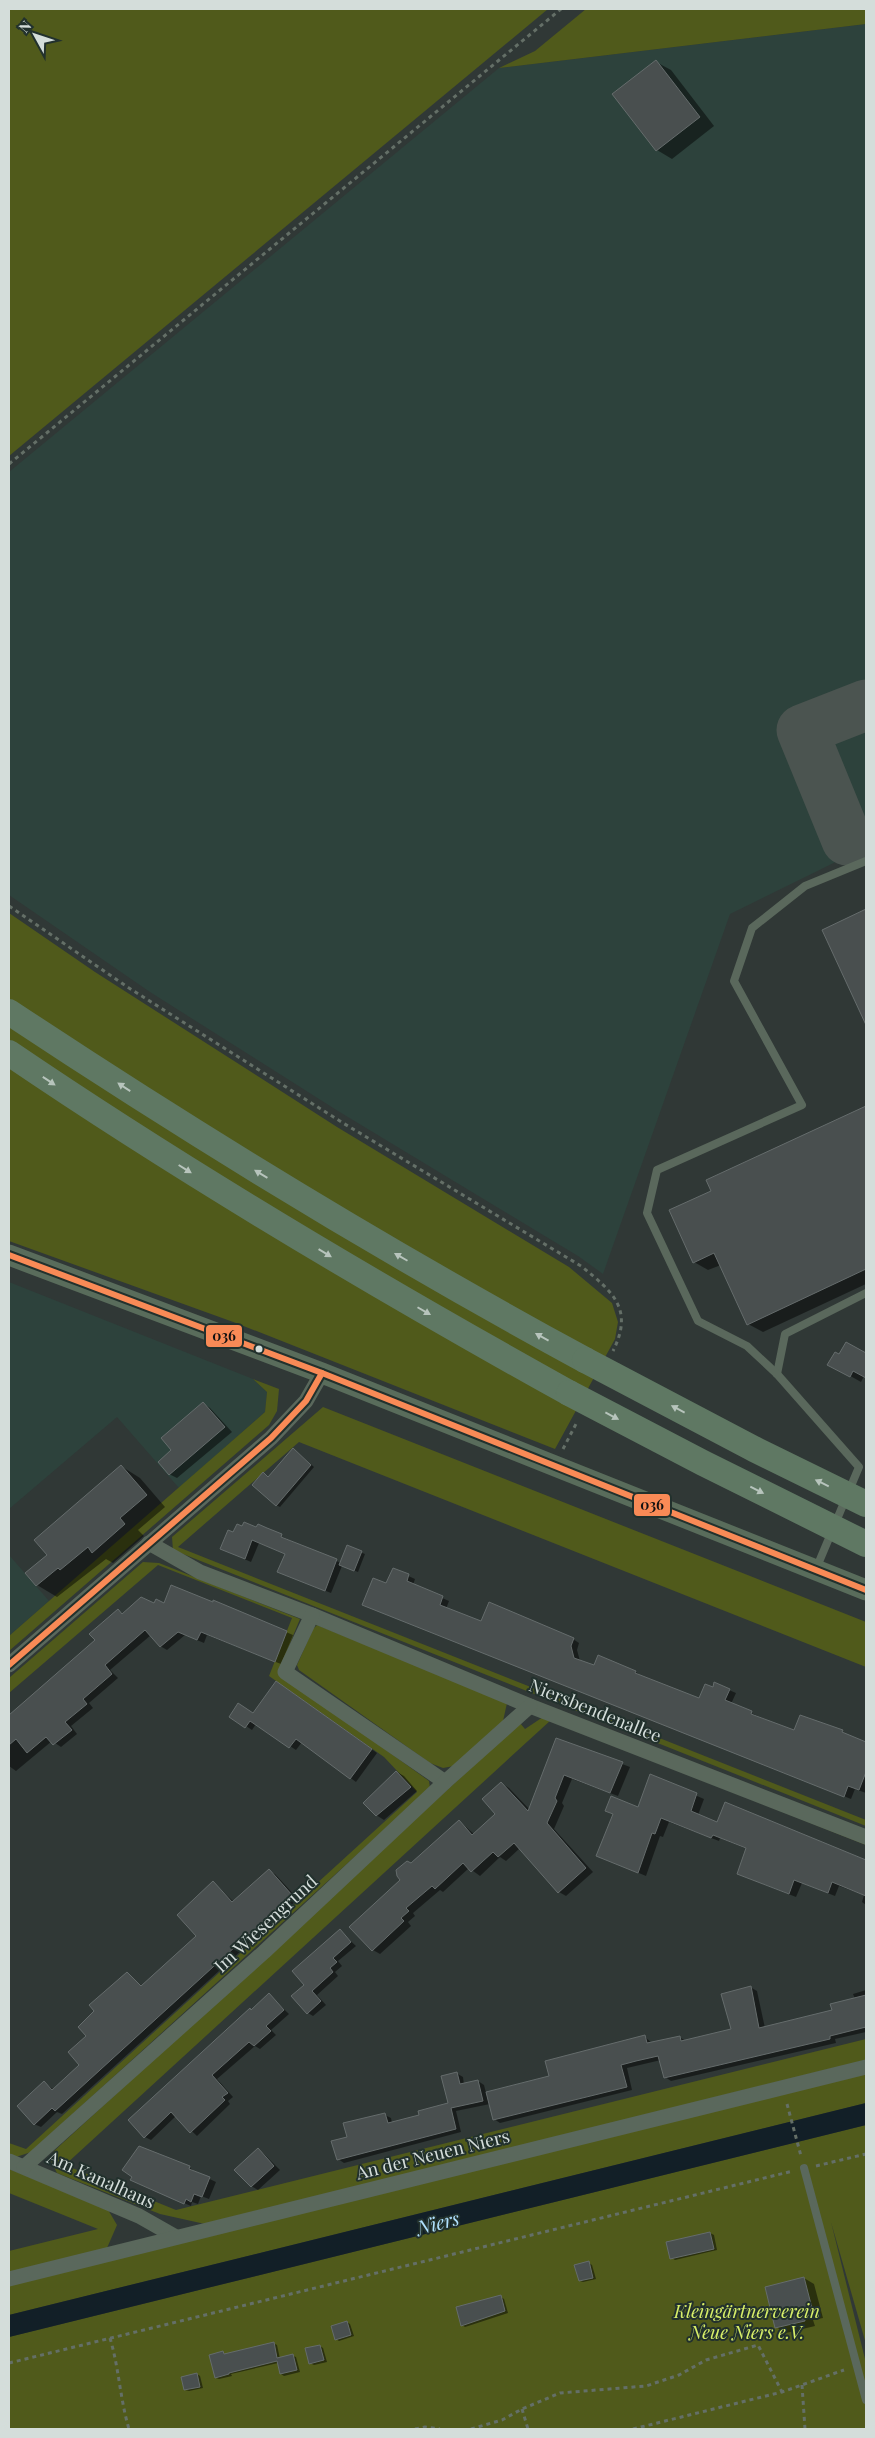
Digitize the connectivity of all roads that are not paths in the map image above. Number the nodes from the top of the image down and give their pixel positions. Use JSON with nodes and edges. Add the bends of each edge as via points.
{"nodes":[{"id":1,"x":866,"y":861,"type":"edge"},
{"id":2,"x":9,"y":1012,"type":"edge"},
{"id":3,"x":9,"y":1054,"type":"edge"},
{"id":4,"x":9,"y":1255,"type":"edge"},
{"id":5,"x":866,"y":1294,"type":"edge"},
{"id":6,"x":322,"y":1373,"type":"junction"},
{"id":7,"x":777,"y":1374,"type":"junction"},
{"id":8,"x":862,"y":1469,"type":"edge"},
{"id":9,"x":866,"y":1504,"type":"edge"},
{"id":10,"x":149,"y":1543,"type":"junction"},
{"id":11,"x":866,"y":1544,"type":"edge"},
{"id":12,"x":816,"y":1569,"type":"junction"},
{"id":13,"x":866,"y":1590,"type":"edge"},
{"id":14,"x":312,"y":1615,"type":"junction"},
{"id":15,"x":9,"y":1665,"type":"edge"},
{"id":16,"x":530,"y":1706,"type":"junction"},
{"id":17,"x":445,"y":1782,"type":"junction"},
{"id":18,"x":866,"y":1837,"type":"edge"},
{"id":19,"x":866,"y":2067,"type":"edge"},
{"id":20,"x":9,"y":2161,"type":"edge"},
{"id":21,"x":24,"y":2167,"type":"junction"},
{"id":22,"x":804,"y":2168,"type":"road end"},
{"id":23,"x":176,"y":2237,"type":"junction"},
{"id":24,"x":9,"y":2279,"type":"edge"},
{"id":25,"x":866,"y":2400,"type":"edge"}],
"edges":[{"from":1,"to":7,"type":"lane","via":[[805,886],[752,928],[734,981],[802,1105],[657,1170],[647,1213],[698,1321],[746,1346]]},
{"from":9,"to":2,"type":"highway","one_way":true,"bridge":true,"via":[[585,1360],[435,1277],[273,1181]]},
{"from":3,"to":11,"type":"highway","one_way":true,"bridge":true,"via":[[209,1184],[575,1403]]},
{"from":4,"to":6,"type":"street"},
{"from":5,"to":7,"type":"lane","via":[[785,1334]]},
{"from":6,"to":10,"type":"street","via":[[306,1401],[288,1420]]},
{"from":6,"to":12,"type":"street"},
{"from":7,"to":8,"type":"lane"},
{"from":8,"to":12,"type":"lane"},
{"from":10,"to":14,"type":"street","name":"Niersbendenallee","via":[[200,1572]]},
{"from":10,"to":15,"type":"street"},
{"from":12,"to":13,"type":"street"},
{"from":14,"to":16,"type":"street","name":"Niersbendenallee"},
{"from":14,"to":17,"type":"street","via":[[285,1672]]},
{"from":16,"to":17,"type":"street","name":"Im Wiesengrund"},
{"from":16,"to":18,"type":"street","name":"Niersbendenallee"},
{"from":17,"to":21,"type":"street","name":"Im Wiesengrund","via":[[264,1952]]},
{"from":19,"to":23,"type":"street","name":"An der Neuen Niers"},
{"from":20,"to":21,"type":"street","name":"Am Kanalhaus"},
{"from":21,"to":23,"type":"street","name":"Am Kanalhaus","via":[[139,2216]]},
{"from":22,"to":25,"type":"lane"},
{"from":23,"to":24,"type":"street","name":"An der Neuen Niers"}]}
